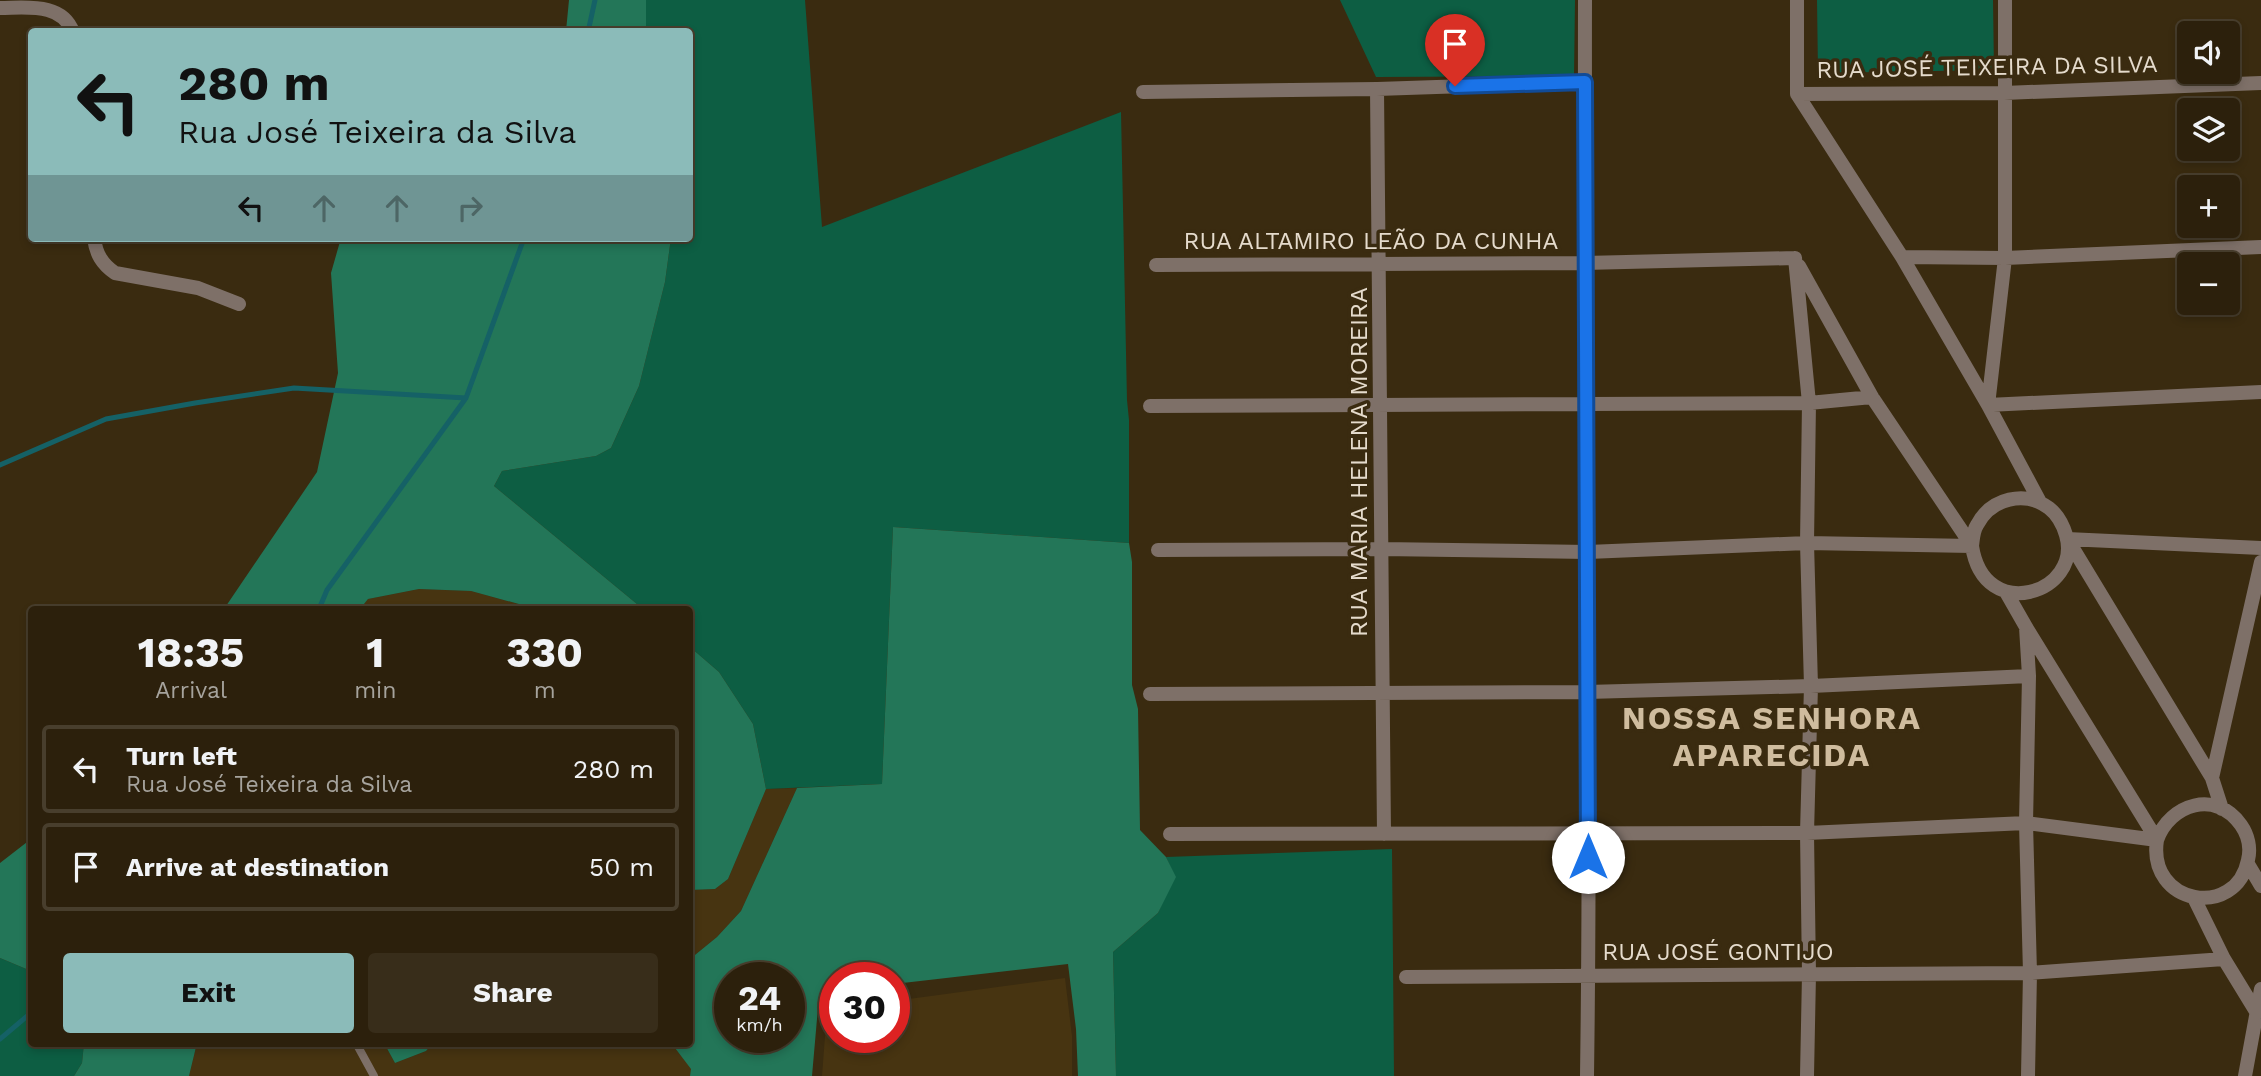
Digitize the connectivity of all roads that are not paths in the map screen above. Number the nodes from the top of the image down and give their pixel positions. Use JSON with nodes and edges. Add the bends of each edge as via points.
{"nodes":[{"id":1,"x":1585,"y":0,"type":"edge"},
{"id":2,"x":1797,"y":0,"type":"edge"},
{"id":3,"x":2005,"y":0,"type":"edge"},
{"id":4,"x":0,"y":8,"type":"edge"},
{"id":5,"x":70,"y":28,"type":"edge"},
{"id":6,"x":1585,"y":82,"type":"junction"},
{"id":7,"x":2261,"y":83,"type":"edge"},
{"id":8,"x":1377,"y":89,"type":"junction"},
{"id":9,"x":1143,"y":92,"type":"dead end"},
{"id":10,"x":2004,"y":93,"type":"junction"},
{"id":11,"x":1797,"y":94,"type":"junction"},
{"id":12,"x":95,"y":242,"type":"edge"},
{"id":13,"x":2261,"y":247,"type":"edge"},
{"id":14,"x":1902,"y":257,"type":"junction"},
{"id":15,"x":1795,"y":258,"type":"junction"},
{"id":16,"x":2005,"y":258,"type":"junction"},
{"id":17,"x":1584,"y":263,"type":"junction"},
{"id":18,"x":1380,"y":264,"type":"junction"},
{"id":19,"x":1156,"y":265,"type":"dead end"},
{"id":20,"x":239,"y":304,"type":"dead end"},
{"id":21,"x":2261,"y":392,"type":"edge"},
{"id":22,"x":1872,"y":397,"type":"junction"},
{"id":23,"x":1809,"y":403,"type":"junction"},
{"id":24,"x":1586,"y":405,"type":"junction"},
{"id":25,"x":1988,"y":405,"type":"junction"},
{"id":26,"x":1382,"y":406,"type":"junction"},
{"id":27,"x":1150,"y":407,"type":"dead end"},
{"id":28,"x":2040,"y":502,"type":"junction"},
{"id":29,"x":2067,"y":539,"type":"junction"},
{"id":30,"x":1807,"y":543,"type":"junction"},
{"id":31,"x":1972,"y":546,"type":"junction"},
{"id":32,"x":2261,"y":548,"type":"edge"},
{"id":33,"x":1381,"y":549,"type":"junction"},
{"id":34,"x":1158,"y":550,"type":"dead end"},
{"id":35,"x":1588,"y":552,"type":"junction"},
{"id":36,"x":2261,"y":562,"type":"edge"},
{"id":37,"x":2006,"y":592,"type":"junction"},
{"id":38,"x":2026,"y":627,"type":"junction"},
{"id":39,"x":2029,"y":676,"type":"junction"},
{"id":40,"x":1811,"y":685,"type":"junction"},
{"id":41,"x":1587,"y":692,"type":"junction"},
{"id":42,"x":1383,"y":693,"type":"junction"},
{"id":43,"x":1150,"y":694,"type":"dead end"},
{"id":44,"x":2213,"y":778,"type":"junction"},
{"id":45,"x":2222,"y":809,"type":"junction"},
{"id":46,"x":2026,"y":823,"type":"junction"},
{"id":47,"x":1807,"y":833,"type":"junction"},
{"id":48,"x":1170,"y":834,"type":"dead end"},
{"id":49,"x":1384,"y":834,"type":"junction"},
{"id":50,"x":1588,"y":834,"type":"junction"},
{"id":51,"x":2157,"y":840,"type":"junction"},
{"id":52,"x":2248,"y":864,"type":"junction"},
{"id":53,"x":2261,"y":886,"type":"edge"},
{"id":54,"x":2194,"y":898,"type":"junction"},
{"id":55,"x":2224,"y":959,"type":"junction"},
{"id":56,"x":2030,"y":973,"type":"junction"},
{"id":57,"x":1809,"y":974,"type":"junction"},
{"id":58,"x":1588,"y":976,"type":"junction"},
{"id":59,"x":1406,"y":977,"type":"dead end"},
{"id":60,"x":2261,"y":989,"type":"edge"},
{"id":61,"x":2257,"y":1013,"type":"junction"},
{"id":62,"x":358,"y":1047,"type":"edge"},
{"id":63,"x":374,"y":1076,"type":"edge"},
{"id":64,"x":1587,"y":1076,"type":"edge"},
{"id":65,"x":1807,"y":1076,"type":"edge"},
{"id":66,"x":2028,"y":1076,"type":"edge"},
{"id":67,"x":2245,"y":1076,"type":"edge"}],
"edges":[{"from":1,"to":6,"type":"street"},
{"from":2,"to":11,"type":"street"},
{"from":3,"to":10,"type":"street"},
{"from":4,"to":5,"type":"street","via":[[46,8],[67,19]]},
{"from":6,"to":8,"type":"street"},
{"from":6,"to":17,"type":"street"},
{"from":7,"to":10,"type":"street","name":"RUA JOSÉ TEIXEIRA DA SILVA"},
{"from":8,"to":9,"type":"street"},
{"from":8,"to":18,"type":"street","name":"RUA MARIA HELENA MOREIRA"},
{"from":10,"to":11,"type":"street","name":"RUA JOSÉ TEIXEIRA DA SILVA"},
{"from":10,"to":16,"type":"street"},
{"from":11,"to":14,"type":"street"},
{"from":12,"to":20,"type":"street","via":[[101,259],[116,273],[198,288]]},
{"from":13,"to":16,"type":"street"},
{"from":14,"to":16,"type":"street"},
{"from":14,"to":25,"type":"street"},
{"from":15,"to":17,"type":"street","name":"RUA ALTAMIRO LEÃO DA CUNHA"},
{"from":15,"to":22,"type":"street"},
{"from":15,"to":23,"type":"street"},
{"from":16,"to":25,"type":"street"},
{"from":17,"to":18,"type":"street","name":"RUA ALTAMIRO LEÃO DA CUNHA"},
{"from":17,"to":24,"type":"street"},
{"from":18,"to":19,"type":"street","name":"RUA ALTAMIRO LEÃO DA CUNHA"},
{"from":18,"to":26,"type":"street","name":"RUA MARIA HELENA MOREIRA"},
{"from":21,"to":25,"type":"street"},
{"from":22,"to":23,"type":"street"},
{"from":22,"to":31,"type":"street"},
{"from":23,"to":24,"type":"street"},
{"from":23,"to":30,"type":"street"},
{"from":24,"to":26,"type":"street"},
{"from":24,"to":35,"type":"street"},
{"from":25,"to":28,"type":"street"},
{"from":26,"to":27,"type":"street"},
{"from":26,"to":33,"type":"street","name":"RUA MARIA HELENA MOREIRA"},
{"from":28,"to":29,"type":"street","via":[[2063,524]]},
{"from":28,"to":31,"type":"street","via":[[2022,498],[2003,501],[1987,511],[1975,527]]},
{"from":29,"to":32,"type":"street"},
{"from":29,"to":37,"type":"street","via":[[2067,553],[2056,577],[2033,592]]},
{"from":29,"to":44,"type":"street"},
{"from":30,"to":31,"type":"street"},
{"from":30,"to":35,"type":"street"},
{"from":30,"to":40,"type":"street"},
{"from":31,"to":37,"type":"street","via":[[1981,575]]},
{"from":33,"to":34,"type":"street"},
{"from":33,"to":35,"type":"street"},
{"from":33,"to":42,"type":"street","name":"RUA MARIA HELENA MOREIRA"},
{"from":35,"to":41,"type":"street"},
{"from":36,"to":44,"type":"street"},
{"from":37,"to":38,"type":"street"},
{"from":38,"to":39,"type":"street"},
{"from":38,"to":51,"type":"street"},
{"from":39,"to":40,"type":"street"},
{"from":39,"to":46,"type":"street"},
{"from":40,"to":41,"type":"street"},
{"from":40,"to":47,"type":"street"},
{"from":41,"to":42,"type":"street"},
{"from":41,"to":50,"type":"street"},
{"from":42,"to":43,"type":"street"},
{"from":42,"to":49,"type":"street","name":"RUA MARIA HELENA MOREIRA"},
{"from":44,"to":45,"type":"street"},
{"from":45,"to":51,"type":"street","via":[[2199,804],[2177,812]]},
{"from":45,"to":52,"type":"street","via":[[2240,822],[2245,832]]},
{"from":46,"to":47,"type":"street"},
{"from":46,"to":51,"type":"street"},
{"from":46,"to":56,"type":"street"},
{"from":47,"to":50,"type":"street"},
{"from":47,"to":57,"type":"street"},
{"from":48,"to":49,"type":"street"},
{"from":49,"to":50,"type":"street"},
{"from":50,"to":58,"type":"street"},
{"from":51,"to":54,"type":"street","via":[[2160,872],[2174,889]]},
{"from":52,"to":53,"type":"street"},
{"from":52,"to":54,"type":"street","via":[[2227,891]]},
{"from":54,"to":55,"type":"street"},
{"from":55,"to":56,"type":"street","name":"RUA JOSÉ GONTIJO"},
{"from":55,"to":61,"type":"street"},
{"from":56,"to":57,"type":"street","name":"RUA JOSÉ GONTIJO"},
{"from":56,"to":66,"type":"street"},
{"from":57,"to":58,"type":"street","name":"RUA JOSÉ GONTIJO"},
{"from":57,"to":65,"type":"street"},
{"from":58,"to":59,"type":"street","name":"RUA JOSÉ GONTIJO"},
{"from":58,"to":64,"type":"street"},
{"from":60,"to":61,"type":"street"},
{"from":61,"to":67,"type":"street"},
{"from":62,"to":63,"type":"lane"}]}
